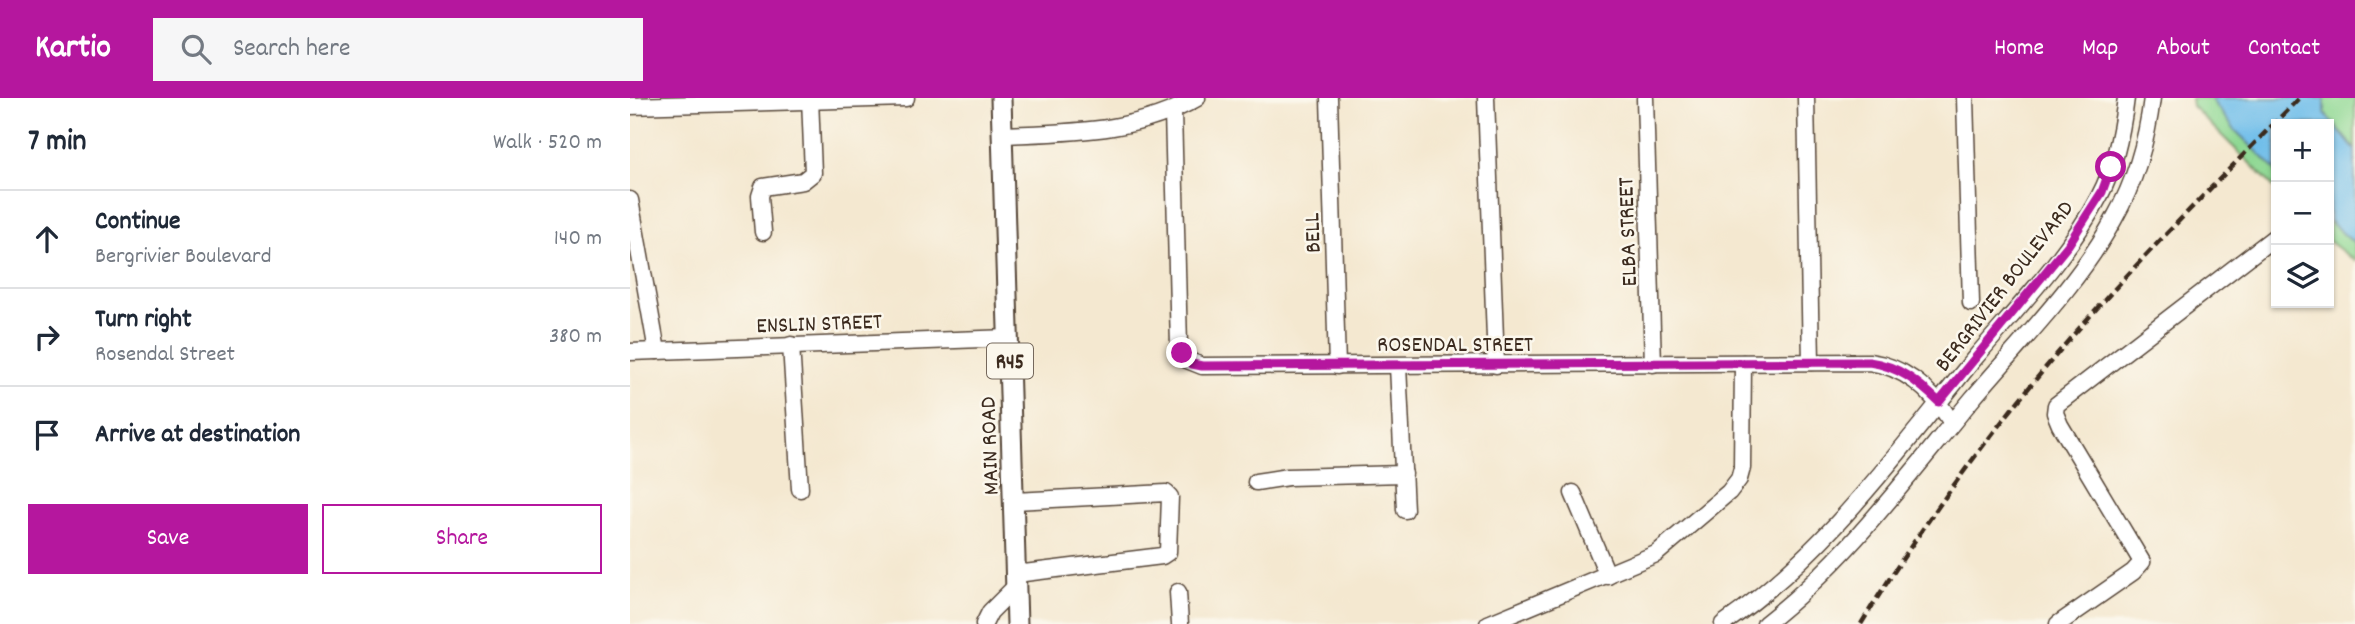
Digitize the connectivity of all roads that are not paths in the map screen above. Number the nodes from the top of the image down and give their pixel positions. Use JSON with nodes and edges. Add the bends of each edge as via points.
{"nodes":[{"id":1,"x":906,"y":98,"type":"edge"},
{"id":2,"x":1001,"y":98,"type":"edge"},
{"id":3,"x":1197,"y":98,"type":"edge"},
{"id":4,"x":1329,"y":98,"type":"edge"},
{"id":5,"x":1486,"y":98,"type":"edge"},
{"id":6,"x":1645,"y":98,"type":"edge"},
{"id":7,"x":1806,"y":98,"type":"edge"},
{"id":8,"x":1965,"y":98,"type":"edge"},
{"id":9,"x":2126,"y":98,"type":"edge"},
{"id":10,"x":2152,"y":98,"type":"edge"},
{"id":11,"x":810,"y":99,"type":"edge"},
{"id":12,"x":630,"y":106,"type":"edge"},
{"id":13,"x":1173,"y":112,"type":"junction"},
{"id":14,"x":1002,"y":135,"type":"junction"},
{"id":15,"x":630,"y":200,"type":"edge"},
{"id":16,"x":763,"y":232,"type":"dead end"},
{"id":17,"x":2271,"y":240,"type":"edge"},
{"id":18,"x":1971,"y":303,"type":"dead end"},
{"id":19,"x":1009,"y":338,"type":"junction"},
{"id":20,"x":791,"y":345,"type":"junction"},
{"id":21,"x":657,"y":351,"type":"junction"},
{"id":22,"x":630,"y":352,"type":"edge"},
{"id":23,"x":1811,"y":362,"type":"junction"},
{"id":24,"x":1743,"y":363,"type":"junction"},
{"id":25,"x":1653,"y":364,"type":"junction"},
{"id":26,"x":1496,"y":365,"type":"junction"},
{"id":27,"x":1337,"y":366,"type":"junction"},
{"id":28,"x":1398,"y":366,"type":"junction"},
{"id":29,"x":1939,"y":402,"type":"junction"},
{"id":30,"x":1952,"y":423,"type":"junction"},
{"id":31,"x":1404,"y":474,"type":"junction"},
{"id":32,"x":1256,"y":482,"type":"dead end"},
{"id":33,"x":800,"y":489,"type":"dead end"},
{"id":34,"x":1573,"y":494,"type":"dead end"},
{"id":35,"x":1015,"y":502,"type":"junction"},
{"id":36,"x":1405,"y":510,"type":"dead end"},
{"id":37,"x":1608,"y":576,"type":"junction"},
{"id":38,"x":1016,"y":580,"type":"junction"},
{"id":39,"x":1178,"y":592,"type":"dead end"},
{"id":40,"x":984,"y":624,"type":"edge"},
{"id":41,"x":1017,"y":624,"type":"edge"},
{"id":42,"x":1181,"y":624,"type":"edge"},
{"id":43,"x":1488,"y":624,"type":"edge"},
{"id":44,"x":1723,"y":624,"type":"edge"},
{"id":45,"x":1765,"y":624,"type":"edge"},
{"id":46,"x":2058,"y":624,"type":"edge"}],
"edges":[{"from":1,"to":11,"type":"street"},
{"from":2,"to":14,"type":"main road","name":"MAIN ROAD","number":"R45"},
{"from":3,"to":13,"type":"street"},
{"from":4,"to":27,"type":"street","name":"BELL"},
{"from":5,"to":26,"type":"street"},
{"from":6,"to":25,"type":"street","name":"ELBA STREET"},
{"from":7,"to":23,"type":"street"},
{"from":8,"to":18,"type":"street"},
{"from":9,"to":29,"type":"street","name":"BERGRIVIER BOULEVARD","via":[[2111,167],[2087,218]]},
{"from":10,"to":30,"type":"street","name":"BERGRIVIER BOULEVARD","via":[[2129,189],[2098,246]]},
{"from":11,"to":12,"type":"street"},
{"from":11,"to":16,"type":"street","via":[[813,173],[803,181],[763,187]]},
{"from":13,"to":14,"type":"street","via":[[1105,129]]},
{"from":13,"to":27,"type":"street","name":"ROSENDAL STREET","via":[[1182,353],[1192,364],[1202,366]]},
{"from":14,"to":19,"type":"main road","name":"MAIN ROAD","number":"R45"},
{"from":15,"to":21,"type":"street"},
{"from":17,"to":46,"type":"street","via":[[2055,407],[2060,425],[2142,562]]},
{"from":19,"to":20,"type":"street","name":"ENSLIN STREET"},
{"from":19,"to":35,"type":"main road","name":"MAIN ROAD","number":"R45"},
{"from":20,"to":21,"type":"street","name":"ENSLIN STREET"},
{"from":20,"to":33,"type":"street"},
{"from":21,"to":22,"type":"street","name":"ENSLIN STREET"},
{"from":23,"to":24,"type":"street","name":"ROSENDAL STREET"},
{"from":23,"to":29,"type":"street","name":"ROSENDAL STREET","via":[[1869,362],[1892,367]]},
{"from":24,"to":25,"type":"street","name":"ROSENDAL STREET"},
{"from":24,"to":37,"type":"street","via":[[1742,468],[1735,485],[1669,545]]},
{"from":25,"to":26,"type":"street","name":"ROSENDAL STREET"},
{"from":26,"to":28,"type":"street","name":"ROSENDAL STREET"},
{"from":27,"to":28,"type":"street","name":"ROSENDAL STREET"},
{"from":28,"to":31,"type":"street"},
{"from":29,"to":30,"type":"street","name":"ROSENDAL STREET"},
{"from":29,"to":44,"type":"street","name":"BERGRIVIER BOULEVARD","via":[[1819,544],[1772,589]]},
{"from":30,"to":45,"type":"street","name":"BERGRIVIER BOULEVARD","via":[[1838,559]]},
{"from":31,"to":32,"type":"street"},
{"from":31,"to":36,"type":"street"},
{"from":34,"to":37,"type":"street"},
{"from":35,"to":38,"type":"main road","name":"MAIN ROAD","number":"R45"},
{"from":35,"to":38,"type":"street","via":[[1159,492],[1170,497],[1170,545],[1163,556]]},
{"from":37,"to":43,"type":"street"},
{"from":38,"to":40,"type":"street"},
{"from":38,"to":41,"type":"main road","name":"MAIN ROAD","number":"R45"},
{"from":39,"to":42,"type":"street"}]}
